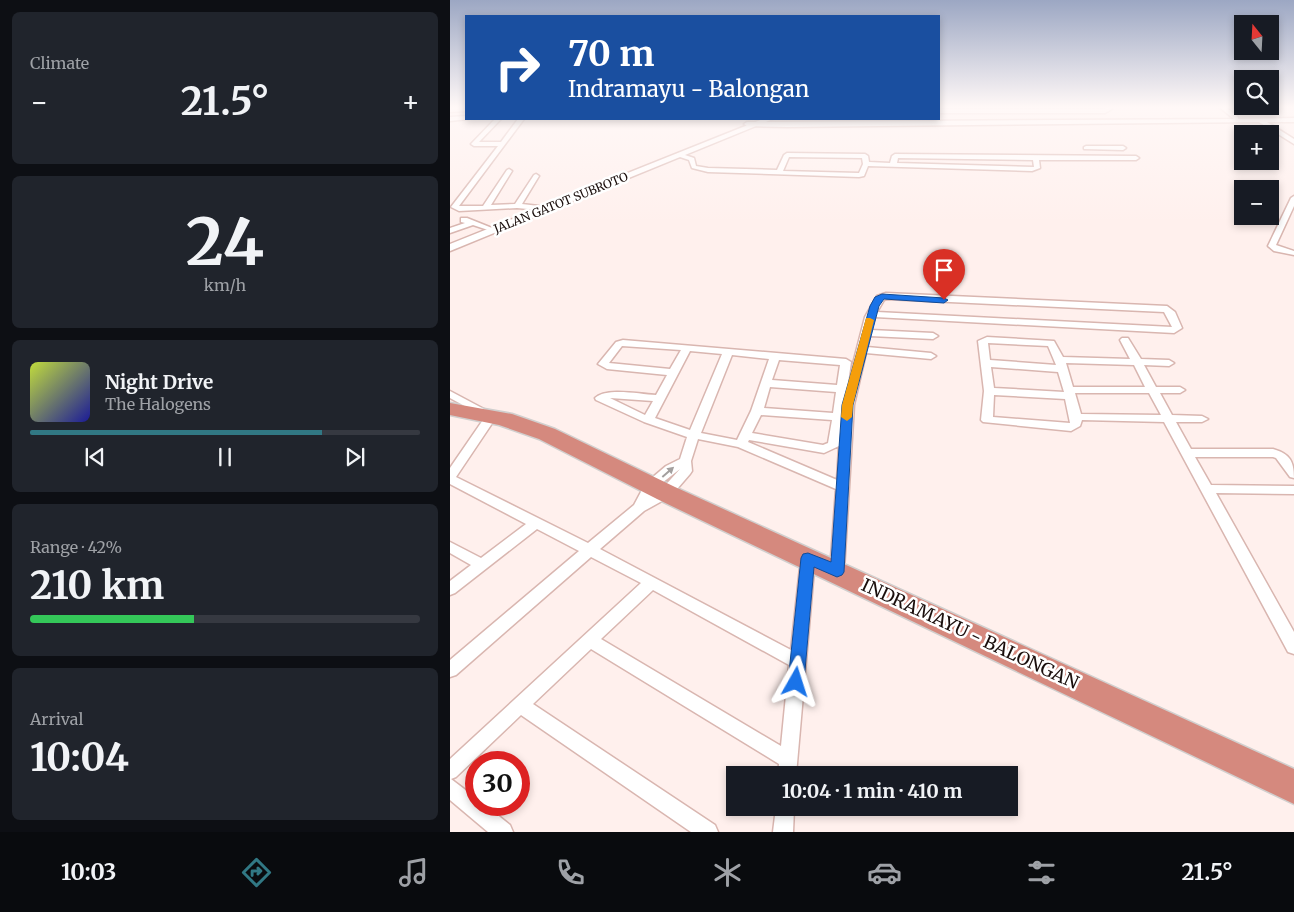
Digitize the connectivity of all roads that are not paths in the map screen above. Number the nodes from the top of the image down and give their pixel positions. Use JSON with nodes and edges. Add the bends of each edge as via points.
{"nodes":[{"id":1,"x":501,"y":145,"type":"edge"},
{"id":2,"x":698,"y":145,"type":"edge"},
{"id":3,"x":704,"y":145,"type":"edge"},
{"id":4,"x":1086,"y":148,"type":"dead end"},
{"id":5,"x":1096,"y":148,"type":"junction"},
{"id":6,"x":681,"y":155,"type":"junction"},
{"id":7,"x":838,"y":156,"type":"junction"},
{"id":8,"x":1036,"y":158,"type":"junction"},
{"id":9,"x":1102,"y":158,"type":"junction"},
{"id":10,"x":866,"y":164,"type":"junction"},
{"id":11,"x":809,"y":165,"type":"junction"},
{"id":12,"x":893,"y":165,"type":"junction"},
{"id":13,"x":509,"y":171,"type":"dead end"},
{"id":14,"x":779,"y":174,"type":"junction"},
{"id":15,"x":834,"y":175,"type":"junction"},
{"id":16,"x":536,"y":176,"type":"dead end"},
{"id":17,"x":586,"y":191,"type":"junction"},
{"id":18,"x":1294,"y":198,"type":"edge"},
{"id":19,"x":518,"y":206,"type":"junction"},
{"id":20,"x":486,"y":207,"type":"junction"},
{"id":21,"x":536,"y":208,"type":"junction"},
{"id":22,"x":464,"y":220,"type":"dead end"},
{"id":23,"x":472,"y":223,"type":"junction"},
{"id":24,"x":488,"y":228,"type":"junction"},
{"id":25,"x":450,"y":231,"type":"edge"},
{"id":26,"x":450,"y":243,"type":"edge"},
{"id":27,"x":450,"y":248,"type":"edge"},
{"id":28,"x":1294,"y":253,"type":"edge"},
{"id":29,"x":963,"y":302,"type":"junction"},
{"id":30,"x":1058,"y":304,"type":"junction"},
{"id":31,"x":872,"y":314,"type":"junction"},
{"id":32,"x":964,"y":320,"type":"junction"},
{"id":33,"x":1063,"y":324,"type":"junction"},
{"id":34,"x":868,"y":333,"type":"junction"},
{"id":35,"x":933,"y":336,"type":"dead end"},
{"id":36,"x":1125,"y":340,"type":"dead end"},
{"id":37,"x":686,"y":348,"type":"junction"},
{"id":38,"x":862,"y":350,"type":"junction"},
{"id":39,"x":728,"y":353,"type":"junction"},
{"id":40,"x":931,"y":356,"type":"dead end"},
{"id":41,"x":775,"y":357,"type":"junction"},
{"id":42,"x":985,"y":363,"type":"junction"},
{"id":43,"x":1137,"y":363,"type":"junction"},
{"id":44,"x":1168,"y":363,"type":"dead end"},
{"id":45,"x":1061,"y":365,"type":"junction"},
{"id":46,"x":672,"y":372,"type":"junction"},
{"id":47,"x":766,"y":383,"type":"junction"},
{"id":48,"x":842,"y":389,"type":"junction"},
{"id":49,"x":1152,"y":390,"type":"junction"},
{"id":50,"x":1180,"y":390,"type":"dead end"},
{"id":51,"x":988,"y":391,"type":"junction"},
{"id":52,"x":1070,"y":393,"type":"junction"},
{"id":53,"x":450,"y":394,"type":"edge"},
{"id":54,"x":659,"y":398,"type":"junction"},
{"id":55,"x":450,"y":409,"type":"edge"},
{"id":56,"x":757,"y":411,"type":"junction"},
{"id":57,"x":490,"y":415,"type":"junction"},
{"id":58,"x":838,"y":417,"type":"junction"},
{"id":59,"x":1076,"y":417,"type":"junction"},
{"id":60,"x":1168,"y":419,"type":"junction"},
{"id":61,"x":1202,"y":419,"type":"dead end"},
{"id":62,"x":648,"y":420,"type":"junction"},
{"id":63,"x":694,"y":435,"type":"junction"},
{"id":64,"x":743,"y":440,"type":"junction"},
{"id":65,"x":1187,"y":453,"type":"junction"},
{"id":66,"x":1294,"y":474,"type":"edge"},
{"id":67,"x":450,"y":478,"type":"edge"},
{"id":68,"x":842,"y":487,"type":"junction"},
{"id":69,"x":1208,"y":489,"type":"junction"},
{"id":70,"x":1294,"y":490,"type":"edge"},
{"id":71,"x":652,"y":496,"type":"junction"},
{"id":72,"x":536,"y":523,"type":"junction"},
{"id":73,"x":450,"y":547,"type":"edge"},
{"id":74,"x":589,"y":552,"type":"junction"},
{"id":75,"x":808,"y":558,"type":"junction"},
{"id":76,"x":482,"y":565,"type":"junction"},
{"id":77,"x":837,"y":572,"type":"junction"},
{"id":78,"x":652,"y":582,"type":"junction"},
{"id":79,"x":450,"y":589,"type":"edge"},
{"id":80,"x":589,"y":640,"type":"junction"},
{"id":81,"x":1294,"y":647,"type":"edge"},
{"id":82,"x":798,"y":662,"type":"junction"},
{"id":83,"x":450,"y":670,"type":"edge"},
{"id":84,"x":520,"y":705,"type":"junction"},
{"id":85,"x":786,"y":766,"type":"edge"},
{"id":86,"x":788,"y":766,"type":"edge"},
{"id":87,"x":450,"y":771,"type":"edge"},
{"id":88,"x":1294,"y":787,"type":"edge"},
{"id":89,"x":450,"y":788,"type":"edge"},
{"id":90,"x":784,"y":816,"type":"edge"},
{"id":91,"x":503,"y":832,"type":"edge"},
{"id":92,"x":708,"y":832,"type":"edge"},
{"id":93,"x":783,"y":832,"type":"edge"}],
"edges":[{"from":1,"to":20,"type":"street","via":[[455,207]]},
{"from":2,"to":17,"type":"street","name":"JALAN GATOT SUBROTO"},
{"from":3,"to":6,"type":"street","name":"JALAN GATOT SUBROTO"},
{"from":4,"to":5,"type":"street"},
{"from":5,"to":9,"type":"street"},
{"from":5,"to":9,"type":"street","via":[[1122,146],[1133,158]]},
{"from":6,"to":14,"type":"street","via":[[690,158],[694,167],[708,170]]},
{"from":6,"to":17,"type":"street","name":"JALAN GATOT SUBROTO"},
{"from":7,"to":10,"type":"street","via":[[865,156]]},
{"from":7,"to":11,"type":"street"},
{"from":7,"to":15,"type":"street"},
{"from":8,"to":9,"type":"street"},
{"from":8,"to":12,"type":"street","via":[[895,156]]},
{"from":8,"to":12,"type":"street","via":[[1037,167],[1032,169]]},
{"from":10,"to":12,"type":"street"},
{"from":10,"to":15,"type":"street","via":[[861,175]]},
{"from":11,"to":14,"type":"street"},
{"from":11,"to":14,"type":"street","via":[[786,155]]},
{"from":11,"to":15,"type":"street"},
{"from":13,"to":20,"type":"street"},
{"from":16,"to":19,"type":"street"},
{"from":17,"to":21,"type":"street","name":"JALAN GATOT SUBROTO"},
{"from":17,"to":27,"type":"street","name":"JALAN GATOT SUBROTO"},
{"from":18,"to":28,"type":"street","via":[[1272,246]]},
{"from":19,"to":20,"type":"street"},
{"from":19,"to":21,"type":"street"},
{"from":21,"to":24,"type":"street","name":"JALAN GATOT SUBROTO"},
{"from":22,"to":23,"type":"street"},
{"from":23,"to":24,"type":"street"},
{"from":23,"to":25,"type":"street"},
{"from":24,"to":26,"type":"street","name":"JALAN GATOT SUBROTO"},
{"from":29,"to":30,"type":"street"},
{"from":29,"to":31,"type":"street","via":[[882,297]]},
{"from":29,"to":32,"type":"street"},
{"from":30,"to":33,"type":"street"},
{"from":30,"to":33,"type":"street","via":[[1167,310],[1176,328]]},
{"from":31,"to":32,"type":"street"},
{"from":31,"to":34,"type":"street"},
{"from":32,"to":33,"type":"street"},
{"from":34,"to":35,"type":"street"},
{"from":34,"to":38,"type":"street"},
{"from":36,"to":43,"type":"street"},
{"from":37,"to":39,"type":"street"},
{"from":37,"to":46,"type":"street"},
{"from":37,"to":46,"type":"street","via":[[623,343],[603,364]]},
{"from":38,"to":40,"type":"street"},
{"from":38,"to":68,"type":"street","via":[[848,405]]},
{"from":39,"to":41,"type":"street"},
{"from":39,"to":63,"type":"street"},
{"from":41,"to":47,"type":"street"},
{"from":41,"to":48,"type":"street","via":[[845,361]]},
{"from":42,"to":45,"type":"street"},
{"from":42,"to":45,"type":"street","via":[[983,341],[987,340],[1051,343]]},
{"from":42,"to":51,"type":"street"},
{"from":43,"to":44,"type":"street"},
{"from":43,"to":45,"type":"street"},
{"from":43,"to":49,"type":"street"},
{"from":45,"to":52,"type":"street"},
{"from":46,"to":54,"type":"street"},
{"from":47,"to":48,"type":"street"},
{"from":47,"to":56,"type":"street"},
{"from":48,"to":58,"type":"street"},
{"from":49,"to":50,"type":"street"},
{"from":49,"to":52,"type":"street"},
{"from":49,"to":60,"type":"street"},
{"from":51,"to":52,"type":"street"},
{"from":51,"to":59,"type":"street","via":[[988,421],[1071,427],[1076,424]]},
{"from":52,"to":59,"type":"street"},
{"from":53,"to":57,"type":"street"},
{"from":54,"to":62,"type":"street"},
{"from":54,"to":62,"type":"street","via":[[609,394],[600,398]]},
{"from":55,"to":57,"type":"highway","name":"INDRAMAYU - BALONGAN"},
{"from":56,"to":58,"type":"street"},
{"from":56,"to":64,"type":"street"},
{"from":57,"to":67,"type":"street"},
{"from":57,"to":71,"type":"highway","name":"INDRAMAYU - BALONGAN","via":[[547,434]]},
{"from":58,"to":64,"type":"street","via":[[834,445],[829,448]]},
{"from":59,"to":60,"type":"street"},
{"from":60,"to":61,"type":"street"},
{"from":60,"to":65,"type":"street"},
{"from":62,"to":63,"type":"street"},
{"from":63,"to":64,"type":"street"},
{"from":63,"to":71,"type":"street","via":[[685,461],[686,471]]},
{"from":64,"to":68,"type":"street"},
{"from":65,"to":66,"type":"street","via":[[1274,453],[1280,455]]},
{"from":65,"to":69,"type":"street"},
{"from":67,"to":72,"type":"street"},
{"from":68,"to":77,"type":"street"},
{"from":69,"to":70,"type":"street"},
{"from":69,"to":81,"type":"street"},
{"from":71,"to":74,"type":"street"},
{"from":71,"to":75,"type":"highway","name":"INDRAMAYU - BALONGAN"},
{"from":72,"to":74,"type":"street"},
{"from":72,"to":76,"type":"street"},
{"from":73,"to":76,"type":"street"},
{"from":74,"to":78,"type":"street"},
{"from":74,"to":83,"type":"street"},
{"from":75,"to":77,"type":"highway","name":"INDRAMAYU - BALONGAN"},
{"from":75,"to":82,"type":"street"},
{"from":76,"to":79,"type":"street"},
{"from":77,"to":88,"type":"highway","name":"INDRAMAYU - BALONGAN"},
{"from":78,"to":80,"type":"street"},
{"from":78,"to":82,"type":"street"},
{"from":80,"to":84,"type":"street"},
{"from":80,"to":85,"type":"street"},
{"from":82,"to":86,"type":"street"},
{"from":84,"to":87,"type":"street"},
{"from":84,"to":92,"type":"street"},
{"from":89,"to":91,"type":"street"},
{"from":90,"to":93,"type":"street"}]}
